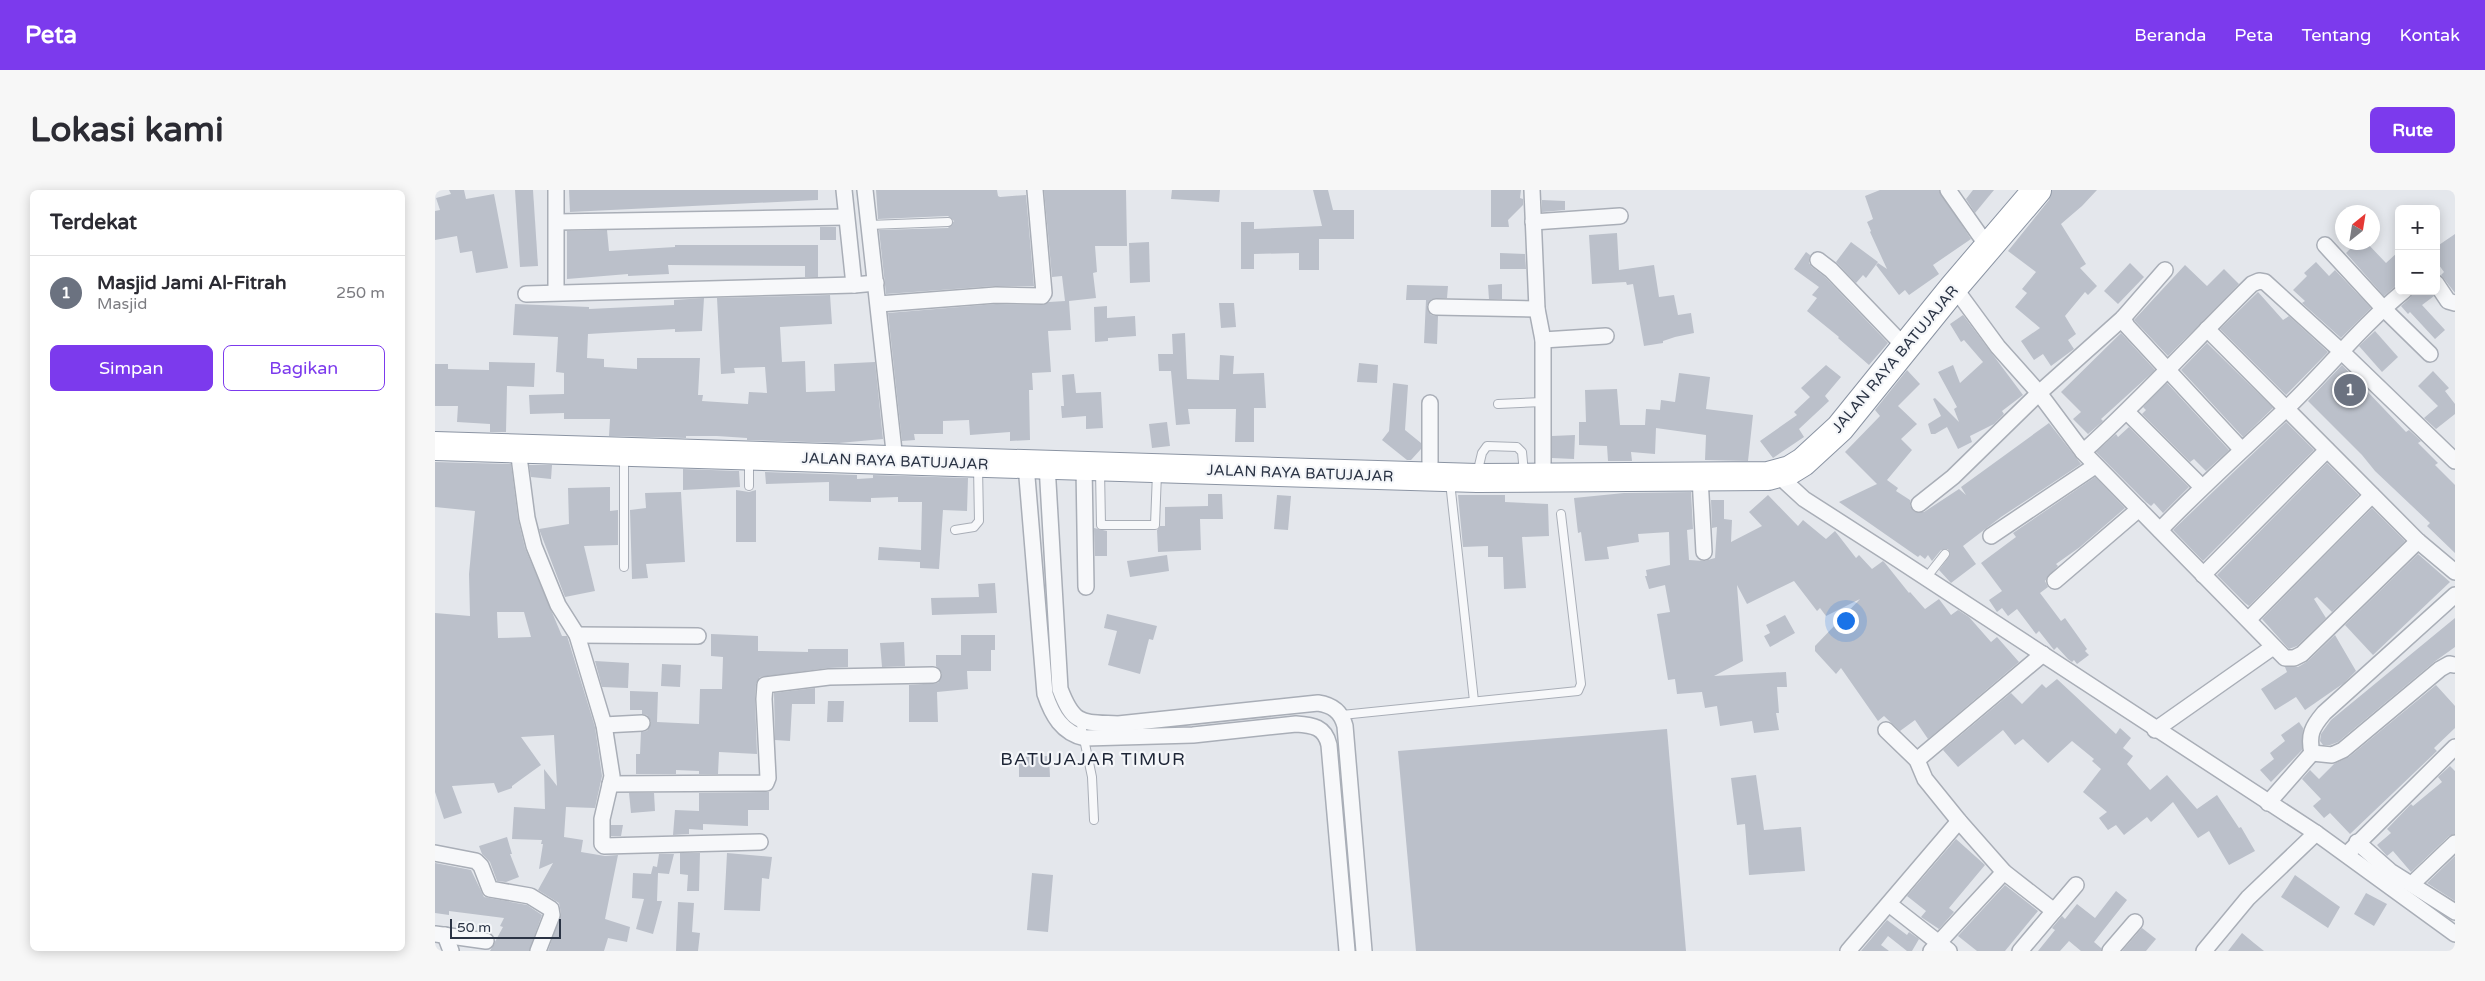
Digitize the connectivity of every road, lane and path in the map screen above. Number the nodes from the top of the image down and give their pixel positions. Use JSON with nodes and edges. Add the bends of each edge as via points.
{"nodes":[{"id":1,"x":556,"y":190,"type":"edge"},
{"id":2,"x":844,"y":190,"type":"edge"},
{"id":3,"x":865,"y":190,"type":"edge"},
{"id":4,"x":1035,"y":190,"type":"edge"},
{"id":5,"x":1532,"y":190,"type":"edge"},
{"id":6,"x":1948,"y":190,"type":"edge"},
{"id":7,"x":2037,"y":190,"type":"edge"},
{"id":8,"x":1620,"y":216,"type":"dead end"},
{"id":9,"x":847,"y":217,"type":"junction"},
{"id":10,"x":557,"y":222,"type":"junction"},
{"id":11,"x":948,"y":222,"type":"dead end"},
{"id":12,"x":1533,"y":222,"type":"junction"},
{"id":13,"x":869,"y":225,"type":"junction"},
{"id":14,"x":2325,"y":245,"type":"dead end"},
{"id":15,"x":1988,"y":246,"type":"junction"},
{"id":16,"x":1818,"y":260,"type":"dead end"},
{"id":17,"x":2165,"y":270,"type":"dead end"},
{"id":18,"x":876,"y":283,"type":"junction"},
{"id":19,"x":854,"y":285,"type":"junction"},
{"id":20,"x":1954,"y":288,"type":"junction"},
{"id":21,"x":2440,"y":289,"type":"edge"},
{"id":22,"x":556,"y":292,"type":"junction"},
{"id":23,"x":526,"y":294,"type":"dead end"},
{"id":24,"x":2400,"y":295,"type":"edge"},
{"id":25,"x":2455,"y":303,"type":"edge"},
{"id":26,"x":879,"y":304,"type":"junction"},
{"id":27,"x":1436,"y":307,"type":"dead end"},
{"id":28,"x":2383,"y":308,"type":"junction"},
{"id":29,"x":1537,"y":309,"type":"junction"},
{"id":30,"x":2123,"y":318,"type":"junction"},
{"id":31,"x":2207,"y":329,"type":"junction"},
{"id":32,"x":1605,"y":336,"type":"dead end"},
{"id":33,"x":1543,"y":340,"type":"junction"},
{"id":34,"x":1905,"y":347,"type":"junction"},
{"id":35,"x":2343,"y":352,"type":"junction"},
{"id":36,"x":2430,"y":354,"type":"dead end"},
{"id":37,"x":2168,"y":372,"type":"junction"},
{"id":38,"x":2039,"y":393,"type":"junction"},
{"id":39,"x":1543,"y":402,"type":"junction"},
{"id":40,"x":1430,"y":403,"type":"dead end"},
{"id":41,"x":1498,"y":404,"type":"dead end"},
{"id":42,"x":2286,"y":409,"type":"junction"},
{"id":43,"x":2127,"y":412,"type":"junction"},
{"id":44,"x":435,"y":446,"type":"edge"},
{"id":45,"x":518,"y":449,"type":"junction"},
{"id":46,"x":2241,"y":449,"type":"junction"},
{"id":47,"x":2327,"y":450,"type":"junction"},
{"id":48,"x":2083,"y":452,"type":"junction"},
{"id":49,"x":624,"y":453,"type":"junction"},
{"id":50,"x":749,"y":457,"type":"junction"},
{"id":51,"x":895,"y":460,"type":"junction"},
{"id":52,"x":2455,"y":461,"type":"edge"},
{"id":53,"x":978,"y":463,"type":"junction"},
{"id":54,"x":1036,"y":465,"type":"junction"},
{"id":55,"x":2095,"y":466,"type":"junction"},
{"id":56,"x":1092,"y":467,"type":"junction"},
{"id":57,"x":1157,"y":468,"type":"junction"},
{"id":58,"x":1773,"y":476,"type":"junction"},
{"id":59,"x":1710,"y":477,"type":"junction"},
{"id":60,"x":1440,"y":478,"type":"junction"},
{"id":61,"x":1534,"y":478,"type":"junction"},
{"id":62,"x":749,"y":486,"type":"dead end"},
{"id":63,"x":2201,"y":487,"type":"junction"},
{"id":64,"x":2372,"y":496,"type":"junction"},
{"id":65,"x":1919,"y":504,"type":"dead end"},
{"id":66,"x":2139,"y":509,"type":"junction"},
{"id":67,"x":1561,"y":514,"type":"dead end"},
{"id":68,"x":955,"y":530,"type":"dead end"},
{"id":69,"x":2160,"y":530,"type":"junction"},
{"id":70,"x":1991,"y":536,"type":"dead end"},
{"id":71,"x":2418,"y":541,"type":"junction"},
{"id":72,"x":1704,"y":552,"type":"dead end"},
{"id":73,"x":1945,"y":554,"type":"dead end"},
{"id":74,"x":624,"y":567,"type":"dead end"},
{"id":75,"x":2455,"y":572,"type":"edge"},
{"id":76,"x":2203,"y":575,"type":"junction"},
{"id":77,"x":1926,"y":578,"type":"junction"},
{"id":78,"x":2055,"y":581,"type":"dead end"},
{"id":79,"x":1086,"y":587,"type":"dead end"},
{"id":80,"x":2455,"y":595,"type":"edge"},
{"id":81,"x":2249,"y":619,"type":"junction"},
{"id":82,"x":577,"y":635,"type":"junction"},
{"id":83,"x":697,"y":636,"type":"dead end"},
{"id":84,"x":2273,"y":647,"type":"junction"},
{"id":85,"x":2043,"y":654,"type":"junction"},
{"id":86,"x":2455,"y":665,"type":"edge"},
{"id":87,"x":933,"y":675,"type":"dead end"},
{"id":88,"x":1474,"y":702,"type":"junction"},
{"id":89,"x":1342,"y":715,"type":"junction"},
{"id":90,"x":1080,"y":720,"type":"junction"},
{"id":91,"x":642,"y":724,"type":"dead end"},
{"id":92,"x":604,"y":726,"type":"junction"},
{"id":93,"x":1886,"y":730,"type":"dead end"},
{"id":94,"x":2155,"y":730,"type":"junction"},
{"id":95,"x":1085,"y":738,"type":"junction"},
{"id":96,"x":2455,"y":747,"type":"edge"},
{"id":97,"x":2312,"y":753,"type":"junction"},
{"id":98,"x":1917,"y":760,"type":"junction"},
{"id":99,"x":610,"y":784,"type":"junction"},
{"id":100,"x":2268,"y":803,"type":"junction"},
{"id":101,"x":1094,"y":820,"type":"dead end"},
{"id":102,"x":1959,"y":821,"type":"junction"},
{"id":103,"x":2316,"y":833,"type":"junction"},
{"id":104,"x":760,"y":842,"type":"dead end"},
{"id":105,"x":2455,"y":843,"type":"edge"},
{"id":106,"x":2352,"y":848,"type":"junction"},
{"id":107,"x":435,"y":852,"type":"edge"},
{"id":108,"x":2004,"y":872,"type":"junction"},
{"id":109,"x":2412,"y":884,"type":"junction"},
{"id":110,"x":2076,"y":885,"type":"dead end"},
{"id":111,"x":1889,"y":904,"type":"junction"},
{"id":112,"x":2054,"y":911,"type":"junction"},
{"id":113,"x":2455,"y":912,"type":"edge"},
{"id":114,"x":2135,"y":922,"type":"dead end"},
{"id":115,"x":440,"y":934,"type":"edge"},
{"id":116,"x":2455,"y":934,"type":"edge"},
{"id":117,"x":486,"y":940,"type":"dead end"},
{"id":118,"x":1939,"y":948,"type":"edge"},
{"id":119,"x":451,"y":951,"type":"edge"},
{"id":120,"x":538,"y":951,"type":"edge"},
{"id":121,"x":1347,"y":951,"type":"edge"},
{"id":122,"x":1365,"y":951,"type":"edge"},
{"id":123,"x":1848,"y":951,"type":"edge"},
{"id":124,"x":2020,"y":951,"type":"edge"},
{"id":125,"x":2110,"y":951,"type":"edge"},
{"id":126,"x":2204,"y":951,"type":"edge"}],
"edges":[{"from":1,"to":10,"type":"street"},
{"from":2,"to":9,"type":"street"},
{"from":3,"to":13,"type":"street"},
{"from":4,"to":26,"type":"street","via":[[1043,266],[1044,293],[1041,297],[988,295]]},
{"from":5,"to":12,"type":"street"},
{"from":6,"to":15,"type":"street"},
{"from":7,"to":15,"type":"highway","name":"JALAN RAYA BATUJAJAR"},
{"from":8,"to":12,"type":"street"},
{"from":9,"to":10,"type":"street"},
{"from":9,"to":19,"type":"street"},
{"from":10,"to":22,"type":"street"},
{"from":11,"to":13,"type":"lane"},
{"from":12,"to":29,"type":"street"},
{"from":13,"to":18,"type":"street"},
{"from":14,"to":28,"type":"street"},
{"from":15,"to":20,"type":"highway","name":"JALAN RAYA BATUJAJAR"},
{"from":16,"to":34,"type":"street"},
{"from":17,"to":30,"type":"street"},
{"from":18,"to":19,"type":"street"},
{"from":18,"to":26,"type":"street"},
{"from":19,"to":22,"type":"street"},
{"from":20,"to":34,"type":"highway","name":"JALAN RAYA BATUJAJAR"},
{"from":20,"to":38,"type":"street"},
{"from":21,"to":25,"type":"street","via":[[2448,301]]},
{"from":22,"to":23,"type":"street"},
{"from":24,"to":28,"type":"street"},
{"from":26,"to":51,"type":"street"},
{"from":27,"to":29,"type":"street"},
{"from":28,"to":35,"type":"street"},
{"from":28,"to":36,"type":"street"},
{"from":29,"to":33,"type":"street"},
{"from":30,"to":37,"type":"street"},
{"from":30,"to":38,"type":"street"},
{"from":31,"to":35,"type":"street","via":[[2252,284],[2265,282]]},
{"from":31,"to":37,"type":"street"},
{"from":31,"to":42,"type":"street"},
{"from":32,"to":33,"type":"street"},
{"from":33,"to":39,"type":"street"},
{"from":34,"to":58,"type":"highway","name":"JALAN RAYA BATUJAJAR","via":[[1840,428],[1803,462]]},
{"from":35,"to":42,"type":"street"},
{"from":35,"to":52,"type":"street"},
{"from":37,"to":43,"type":"street"},
{"from":37,"to":46,"type":"street"},
{"from":38,"to":48,"type":"street"},
{"from":38,"to":65,"type":"street","via":[[1953,477]]},
{"from":39,"to":41,"type":"lane"},
{"from":39,"to":61,"type":"street"},
{"from":40,"to":60,"type":"street"},
{"from":42,"to":46,"type":"street"},
{"from":42,"to":47,"type":"street"},
{"from":43,"to":48,"type":"street"},
{"from":43,"to":63,"type":"street"},
{"from":44,"to":45,"type":"highway","name":"JALAN RAYA BATUJAJAR"},
{"from":45,"to":49,"type":"highway","name":"JALAN RAYA BATUJAJAR"},
{"from":45,"to":82,"type":"street","via":[[534,546],[558,605]]},
{"from":46,"to":63,"type":"street"},
{"from":47,"to":64,"type":"street"},
{"from":47,"to":76,"type":"street"},
{"from":48,"to":55,"type":"street"},
{"from":49,"to":50,"type":"highway","name":"JALAN RAYA BATUJAJAR"},
{"from":49,"to":74,"type":"lane"},
{"from":50,"to":51,"type":"highway","name":"JALAN RAYA BATUJAJAR"},
{"from":50,"to":62,"type":"lane"},
{"from":51,"to":53,"type":"highway","name":"JALAN RAYA BATUJAJAR"},
{"from":53,"to":54,"type":"highway","name":"JALAN RAYA BATUJAJAR"},
{"from":53,"to":68,"type":"lane","via":[[979,521],[973,527]]},
{"from":54,"to":56,"type":"highway","name":"JALAN RAYA BATUJAJAR"},
{"from":54,"to":90,"type":"street","via":[[1060,690],[1068,710]]},
{"from":54,"to":95,"type":"street","via":[[1045,694],[1051,713],[1062,726]]},
{"from":55,"to":66,"type":"street"},
{"from":55,"to":70,"type":"street"},
{"from":56,"to":57,"type":"highway","name":"JALAN RAYA BATUJAJAR"},
{"from":56,"to":57,"type":"lane","via":[[1101,525],[1155,525]]},
{"from":56,"to":79,"type":"street"},
{"from":57,"to":60,"type":"highway","name":"JALAN RAYA BATUJAJAR"},
{"from":58,"to":59,"type":"highway","name":"JALAN RAYA BATUJAJAR"},
{"from":58,"to":77,"type":"street"},
{"from":59,"to":61,"type":"highway","name":"JALAN RAYA BATUJAJAR"},
{"from":59,"to":72,"type":"street"},
{"from":60,"to":61,"type":"highway","name":"JALAN RAYA BATUJAJAR"},
{"from":60,"to":88,"type":"lane"},
{"from":63,"to":69,"type":"street"},
{"from":64,"to":71,"type":"street"},
{"from":64,"to":81,"type":"street"},
{"from":66,"to":69,"type":"street"},
{"from":66,"to":78,"type":"street"},
{"from":67,"to":88,"type":"lane","via":[[1581,684],[1578,691]]},
{"from":69,"to":76,"type":"street"},
{"from":71,"to":75,"type":"street"},
{"from":71,"to":84,"type":"street","via":[[2302,654],[2285,658]]},
{"from":73,"to":77,"type":"lane"},
{"from":76,"to":81,"type":"street"},
{"from":77,"to":85,"type":"street"},
{"from":80,"to":97,"type":"street","via":[[2313,725],[2309,737]]},
{"from":81,"to":84,"type":"street"},
{"from":82,"to":83,"type":"street"},
{"from":82,"to":92,"type":"street"},
{"from":84,"to":94,"type":"street"},
{"from":85,"to":94,"type":"street"},
{"from":85,"to":98,"type":"street"},
{"from":86,"to":97,"type":"street","via":[[2449,664],[2440,669],[2343,750],[2332,754]]},
{"from":87,"to":99,"type":"street","via":[[829,676],[765,685],[766,783]]},
{"from":88,"to":89,"type":"lane"},
{"from":89,"to":90,"type":"street","via":[[1326,704],[1317,703],[1118,724]]},
{"from":89,"to":122,"type":"street"},
{"from":90,"to":95,"type":"lane"},
{"from":91,"to":92,"type":"street"},
{"from":92,"to":99,"type":"street"},
{"from":93,"to":98,"type":"street"},
{"from":94,"to":100,"type":"street"},
{"from":95,"to":101,"type":"lane","via":[[1093,777]]},
{"from":95,"to":121,"type":"street","via":[[1193,735],[1296,724],[1321,729],[1327,735],[1329,745]]},
{"from":96,"to":106,"type":"street"},
{"from":97,"to":100,"type":"street"},
{"from":98,"to":102,"type":"street","via":[[1925,779]]},
{"from":99,"to":104,"type":"street","via":[[602,819],[601,840],[604,846]]},
{"from":100,"to":103,"type":"street"},
{"from":102,"to":108,"type":"street"},
{"from":102,"to":111,"type":"street"},
{"from":103,"to":106,"type":"street"},
{"from":103,"to":126,"type":"street","via":[[2248,898]]},
{"from":105,"to":109,"type":"street"},
{"from":106,"to":109,"type":"street"},
{"from":106,"to":116,"type":"street"},
{"from":107,"to":120,"type":"street","via":[[471,858],[481,866],[490,889],[530,896],[551,909]]},
{"from":108,"to":112,"type":"street"},
{"from":108,"to":118,"type":"street"},
{"from":109,"to":113,"type":"street"},
{"from":110,"to":112,"type":"street"},
{"from":111,"to":118,"type":"street"},
{"from":111,"to":123,"type":"street"},
{"from":112,"to":124,"type":"street"},
{"from":114,"to":125,"type":"street"},
{"from":115,"to":117,"type":"street"},
{"from":115,"to":119,"type":"street"}]}
